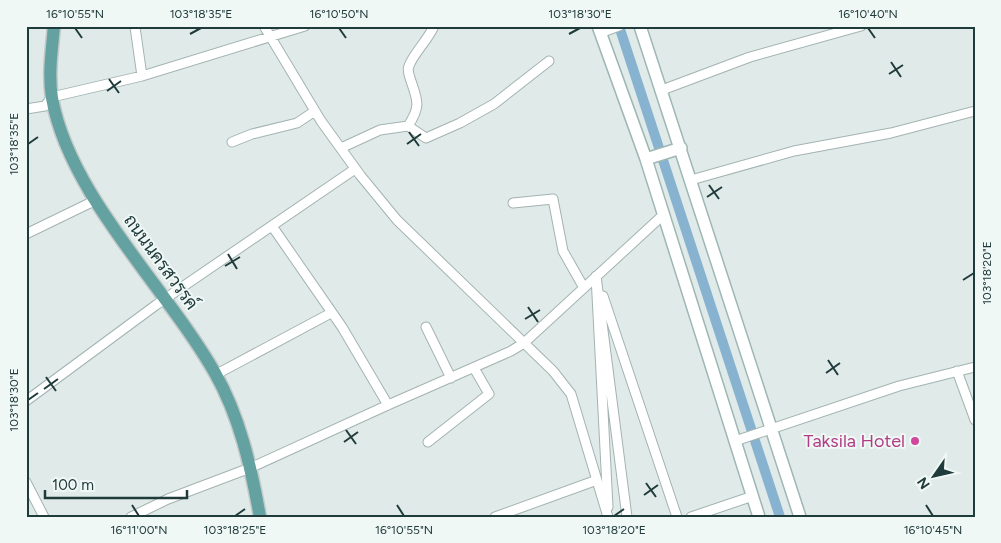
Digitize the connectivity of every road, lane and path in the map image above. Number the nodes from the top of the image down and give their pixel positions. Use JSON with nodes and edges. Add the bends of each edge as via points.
{"nodes":[{"id":1,"x":54,"y":26,"type":"edge"},
{"id":2,"x":264,"y":26,"type":"edge"},
{"id":3,"x":305,"y":26,"type":"edge"},
{"id":4,"x":434,"y":26,"type":"edge"},
{"id":5,"x":619,"y":26,"type":"edge"},
{"id":6,"x":640,"y":26,"type":"edge"},
{"id":7,"x":862,"y":26,"type":"edge"},
{"id":8,"x":135,"y":27,"type":"edge"},
{"id":9,"x":599,"y":30,"type":"edge"},
{"id":10,"x":269,"y":37,"type":"junction"},
{"id":11,"x":549,"y":61,"type":"dead end"},
{"id":12,"x":142,"y":76,"type":"junction"},
{"id":13,"x":662,"y":90,"type":"junction"},
{"id":14,"x":52,"y":97,"type":"junction"},
{"id":15,"x":26,"y":109,"type":"edge"},
{"id":16,"x":316,"y":111,"type":"junction"},
{"id":17,"x":975,"y":111,"type":"edge"},
{"id":18,"x":408,"y":126,"type":"junction"},
{"id":19,"x":232,"y":142,"type":"dead end"},
{"id":20,"x":341,"y":148,"type":"junction"},
{"id":21,"x":681,"y":148,"type":"junction"},
{"id":22,"x":646,"y":160,"type":"junction"},
{"id":23,"x":355,"y":169,"type":"junction"},
{"id":24,"x":691,"y":180,"type":"junction"},
{"id":25,"x":96,"y":200,"type":"junction"},
{"id":26,"x":513,"y":204,"type":"dead end"},
{"id":27,"x":662,"y":216,"type":"junction"},
{"id":28,"x":272,"y":226,"type":"junction"},
{"id":29,"x":26,"y":234,"type":"edge"},
{"id":30,"x":596,"y":276,"type":"junction"},
{"id":31,"x":584,"y":288,"type":"junction"},
{"id":32,"x":166,"y":299,"type":"junction"},
{"id":33,"x":331,"y":313,"type":"junction"},
{"id":34,"x":426,"y":327,"type":"dead end"},
{"id":35,"x":524,"y":343,"type":"junction"},
{"id":36,"x":975,"y":367,"type":"edge"},
{"id":37,"x":474,"y":368,"type":"junction"},
{"id":38,"x":957,"y":371,"type":"junction"},
{"id":39,"x":215,"y":375,"type":"junction"},
{"id":40,"x":451,"y":378,"type":"junction"},
{"id":41,"x":26,"y":401,"type":"edge"},
{"id":42,"x":388,"y":405,"type":"junction"},
{"id":43,"x":975,"y":420,"type":"edge"},
{"id":44,"x":772,"y":429,"type":"junction"},
{"id":45,"x":735,"y":441,"type":"junction"},
{"id":46,"x":428,"y":442,"type":"dead end"},
{"id":47,"x":250,"y":468,"type":"junction"},
{"id":48,"x":597,"y":480,"type":"junction"},
{"id":49,"x":26,"y":482,"type":"edge"},
{"id":50,"x":753,"y":496,"type":"junction"},
{"id":51,"x":44,"y":517,"type":"edge"},
{"id":52,"x":132,"y":517,"type":"edge"},
{"id":53,"x":260,"y":517,"type":"edge"},
{"id":54,"x":495,"y":517,"type":"edge"},
{"id":55,"x":608,"y":517,"type":"edge"},
{"id":56,"x":627,"y":517,"type":"edge"},
{"id":57,"x":677,"y":517,"type":"edge"},
{"id":58,"x":691,"y":517,"type":"edge"},
{"id":59,"x":759,"y":517,"type":"edge"},
{"id":60,"x":800,"y":517,"type":"edge"}],
"edges":[{"from":1,"to":14,"type":"main road","name":"ถนนนครสวรรค์","via":[[50,73]]},
{"from":2,"to":10,"type":"street"},
{"from":3,"to":10,"type":"street"},
{"from":4,"to":18,"type":"street","via":[[409,66],[419,104]]},
{"from":5,"to":9,"type":"street"},
{"from":6,"to":13,"type":"street"},
{"from":7,"to":13,"type":"street","via":[[750,58]]},
{"from":8,"to":12,"type":"street"},
{"from":9,"to":22,"type":"street"},
{"from":10,"to":12,"type":"street"},
{"from":10,"to":16,"type":"street"},
{"from":11,"to":18,"type":"street","via":[[494,104],[460,123],[426,138]]},
{"from":12,"to":14,"type":"street"},
{"from":13,"to":21,"type":"street"},
{"from":14,"to":15,"type":"street","via":[[45,106]]},
{"from":14,"to":25,"type":"main road","name":"ถนนนครสวรรค์","via":[[69,153]]},
{"from":16,"to":19,"type":"street","via":[[297,123]]},
{"from":16,"to":20,"type":"street"},
{"from":17,"to":24,"type":"street","via":[[891,133],[794,151]]},
{"from":18,"to":20,"type":"street","via":[[380,130]]},
{"from":20,"to":23,"type":"street"},
{"from":21,"to":22,"type":"street"},
{"from":21,"to":24,"type":"street"},
{"from":22,"to":27,"type":"street"},
{"from":23,"to":28,"type":"street"},
{"from":23,"to":35,"type":"street","via":[[398,220]]},
{"from":24,"to":44,"type":"street"},
{"from":25,"to":29,"type":"street"},
{"from":25,"to":32,"type":"main road","name":"ถนนนครสวรรค์"},
{"from":26,"to":31,"type":"street","via":[[553,199],[563,251]]},
{"from":27,"to":30,"type":"street"},
{"from":27,"to":45,"type":"street"},
{"from":28,"to":32,"type":"street"},
{"from":28,"to":33,"type":"street"},
{"from":30,"to":31,"type":"street"},
{"from":30,"to":55,"type":"street"},
{"from":30,"to":56,"type":"street"},
{"from":30,"to":57,"type":"street"},
{"from":31,"to":35,"type":"street"},
{"from":32,"to":39,"type":"main road","name":"ถนนนครสวรรค์","via":[[189,330]]},
{"from":32,"to":41,"type":"street"},
{"from":33,"to":39,"type":"street"},
{"from":33,"to":42,"type":"street"},
{"from":34,"to":40,"type":"street"},
{"from":35,"to":37,"type":"street"},
{"from":35,"to":48,"type":"street","via":[[571,394]]},
{"from":36,"to":38,"type":"street"},
{"from":37,"to":40,"type":"street"},
{"from":37,"to":46,"type":"street","via":[[489,394]]},
{"from":38,"to":43,"type":"street"},
{"from":38,"to":44,"type":"street","via":[[899,386]]},
{"from":39,"to":47,"type":"main road","name":"ถนนนครสวรรค์","via":[[235,418]]},
{"from":40,"to":42,"type":"street"},
{"from":42,"to":47,"type":"street"},
{"from":44,"to":45,"type":"street"},
{"from":44,"to":60,"type":"street"},
{"from":45,"to":50,"type":"street"},
{"from":47,"to":52,"type":"street","via":[[168,498]]},
{"from":47,"to":53,"type":"main road","name":"ถนนนครสวรรค์"},
{"from":48,"to":54,"type":"street"},
{"from":48,"to":55,"type":"street"},
{"from":49,"to":51,"type":"street"},
{"from":50,"to":58,"type":"street"},
{"from":50,"to":59,"type":"street"}]}
